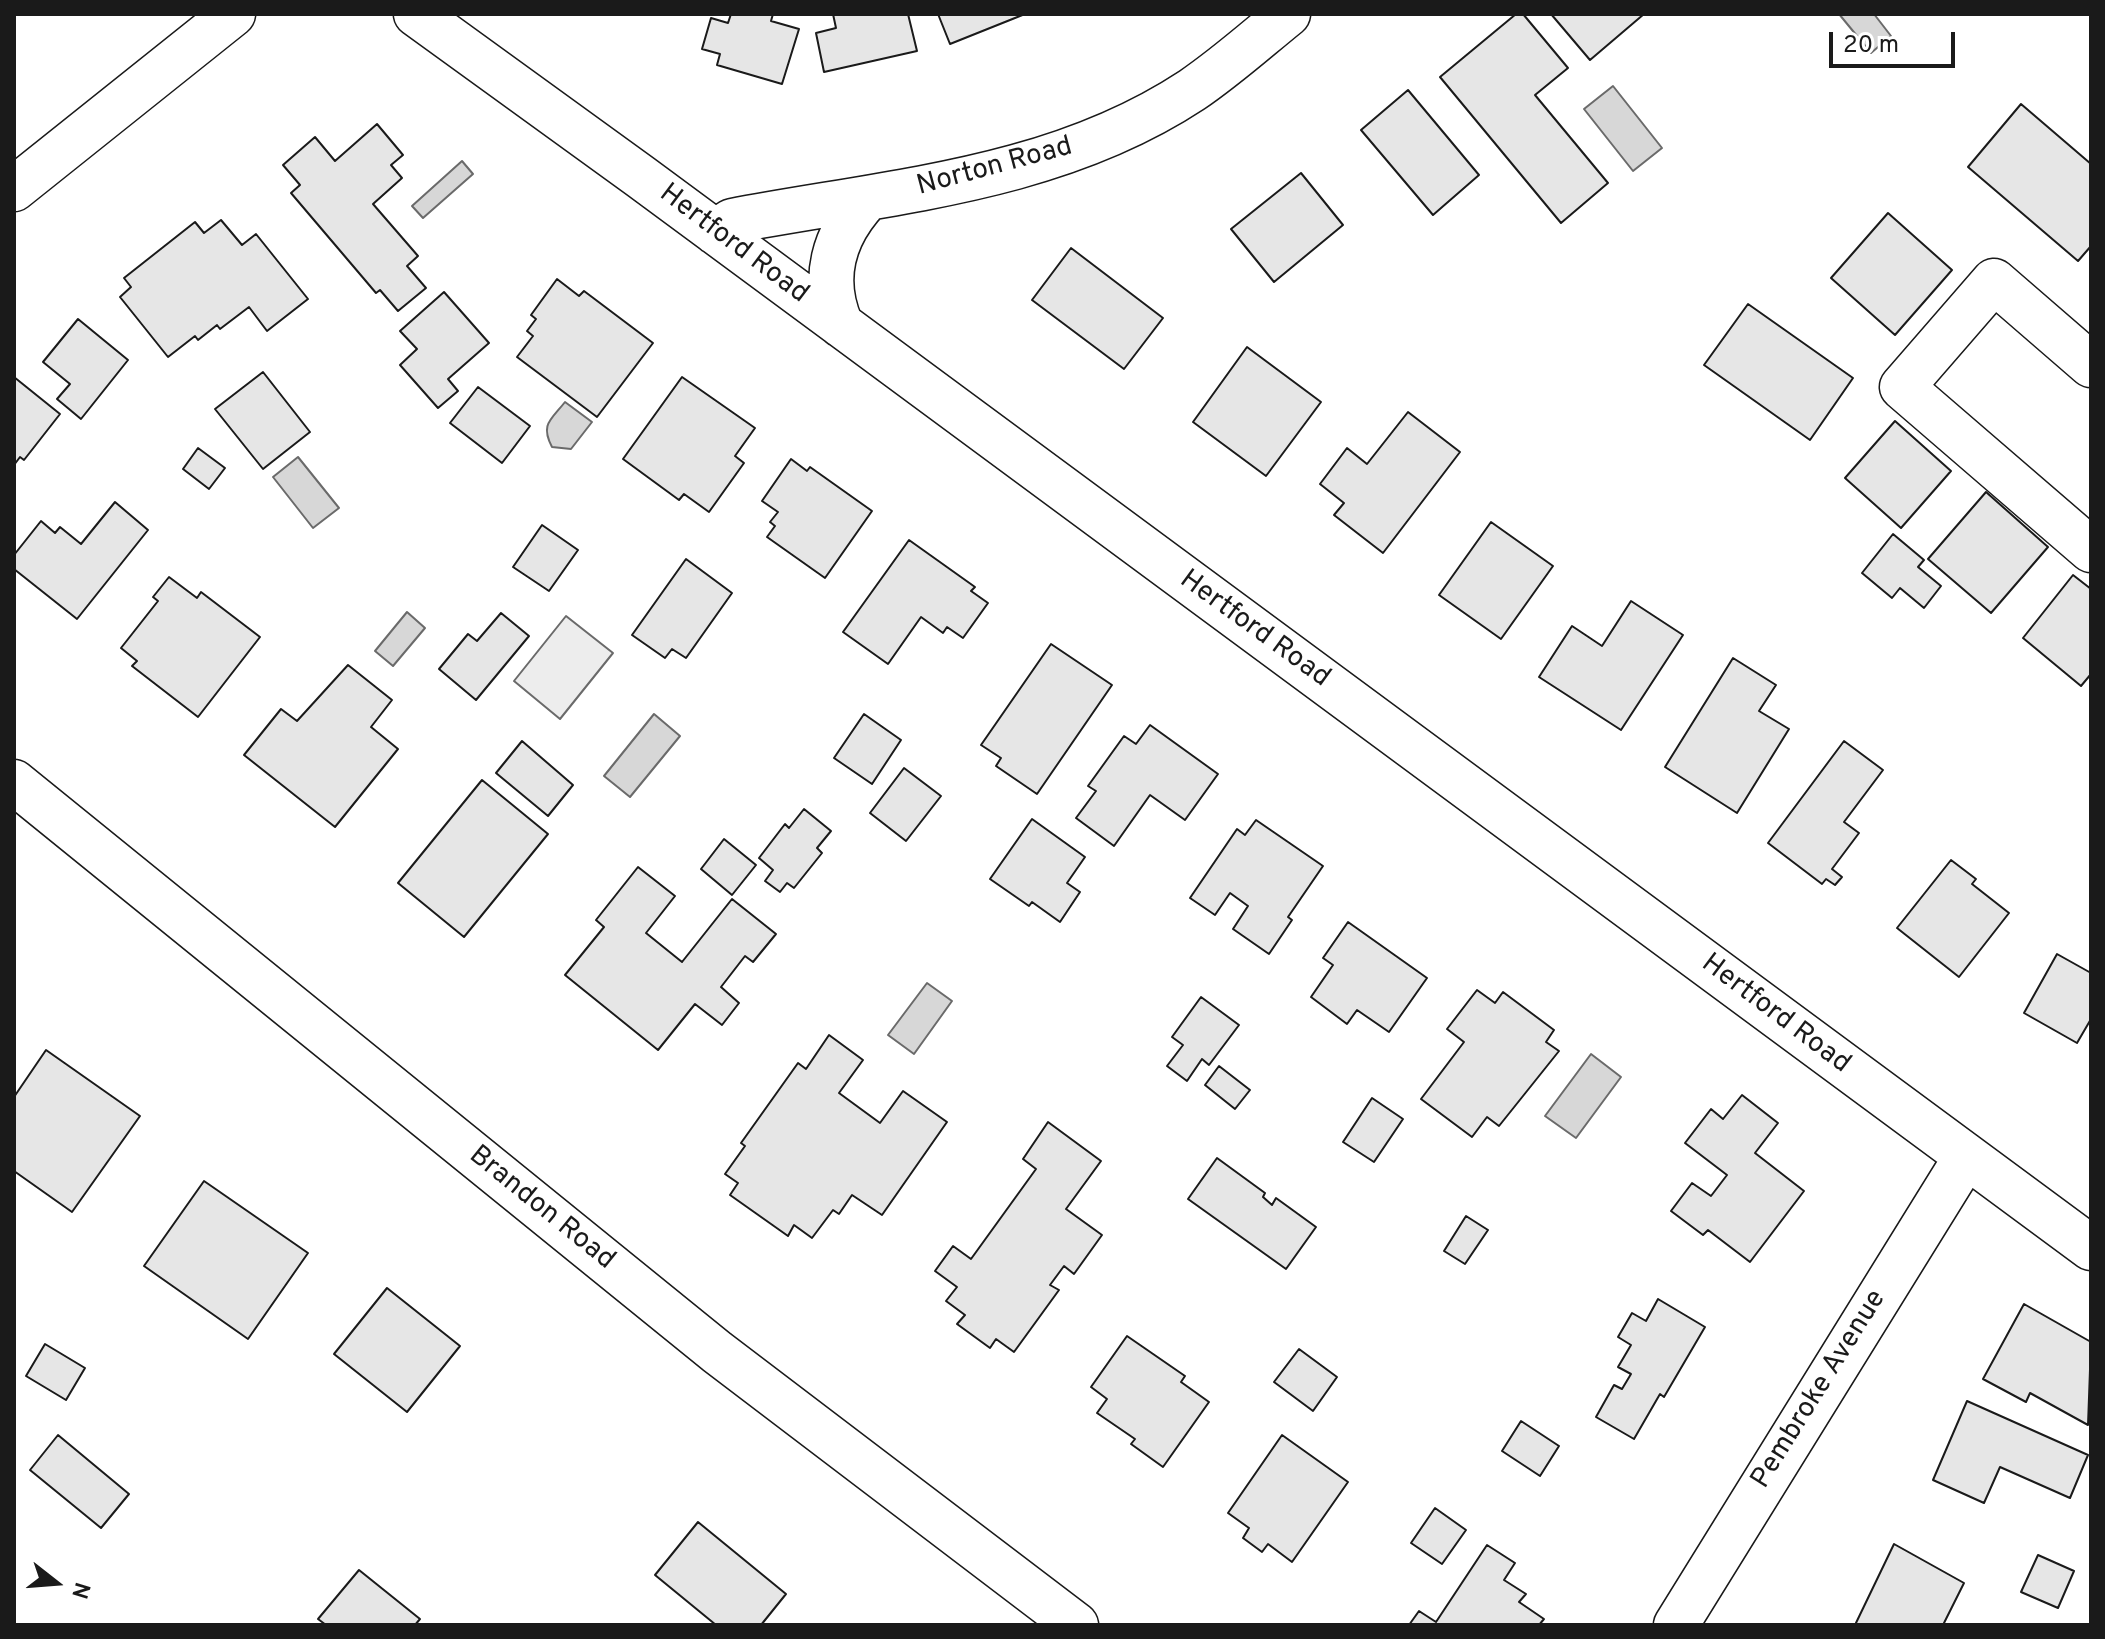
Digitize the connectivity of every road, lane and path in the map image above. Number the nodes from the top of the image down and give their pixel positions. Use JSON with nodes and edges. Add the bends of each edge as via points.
{"nodes":[{"id":1,"x":233,"y":14,"type":"edge"},
{"id":2,"x":416,"y":14,"type":"edge"},
{"id":3,"x":1288,"y":14,"type":"edge"},
{"id":4,"x":14,"y":189,"type":"edge"},
{"id":5,"x":868,"y":198,"type":"junction"},
{"id":6,"x":715,"y":232,"type":"junction"},
{"id":7,"x":841,"y":325,"type":"junction"},
{"id":8,"x":2090,"y":361,"type":"edge"},
{"id":9,"x":2091,"y":550,"type":"edge"},
{"id":10,"x":14,"y":782,"type":"edge"},
{"id":11,"x":1966,"y":1157,"type":"junction"},
{"id":12,"x":2091,"y":1248,"type":"edge"},
{"id":13,"x":1076,"y":1625,"type":"edge"},
{"id":14,"x":1676,"y":1625,"type":"edge"}],
"edges":[{"from":1,"to":4,"type":"street"},
{"from":2,"to":6,"type":"street","name":"Hertford Road"},
{"from":3,"to":5,"type":"street","name":"Norton Road","via":[[1192,90],[1128,126],[1017,168]]},
{"from":5,"to":6,"type":"street","name":"Norton Road","via":[[732,221]]},
{"from":5,"to":7,"type":"street","via":[[842,233],[832,262],[830,298]]},
{"from":6,"to":7,"type":"street","name":"Hertford Road"},
{"from":7,"to":11,"type":"street","name":"Hertford Road"},
{"from":8,"to":9,"type":"street","via":[[1994,281],[1902,387]]},
{"from":10,"to":13,"type":"street","name":"Brandon Road","via":[[717,1352]]},
{"from":11,"to":12,"type":"street","name":"Hertford Road"},
{"from":11,"to":14,"type":"street","name":"Pembroke Avenue"}]}
